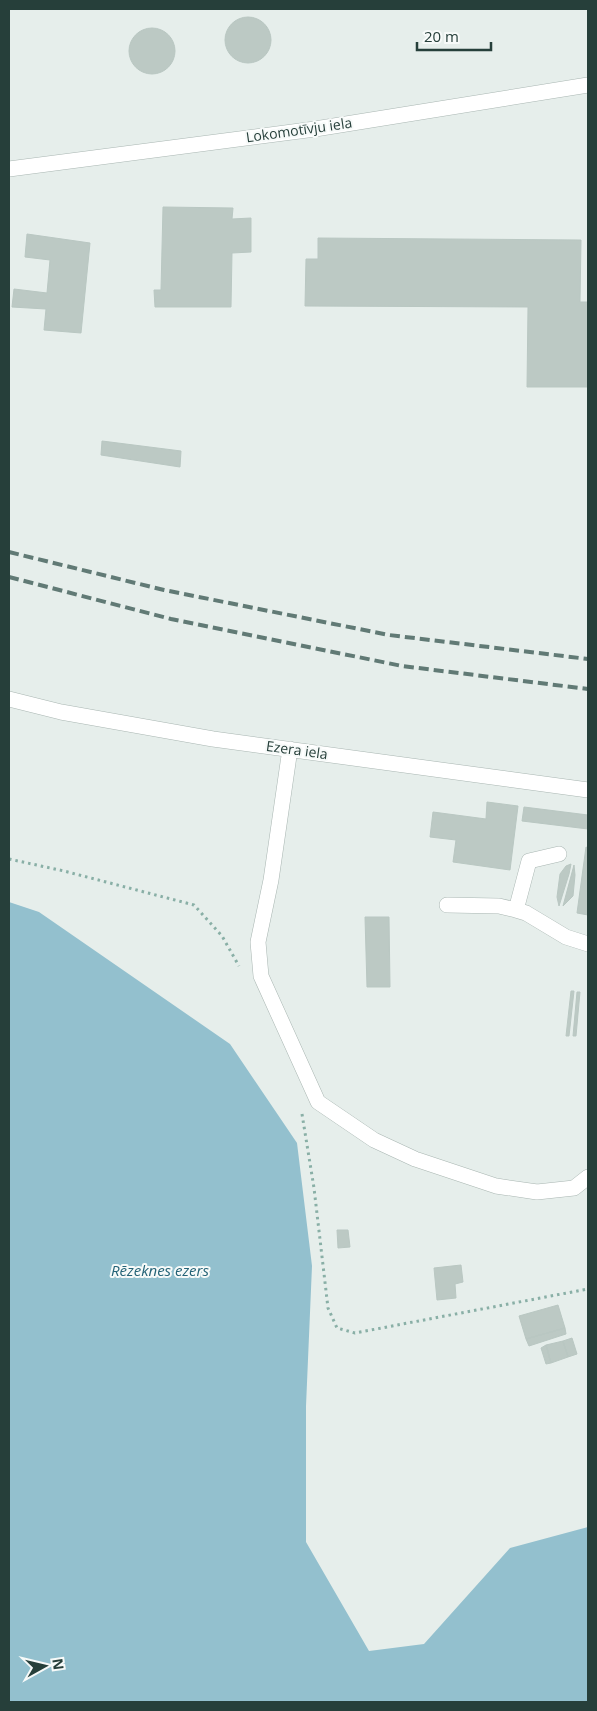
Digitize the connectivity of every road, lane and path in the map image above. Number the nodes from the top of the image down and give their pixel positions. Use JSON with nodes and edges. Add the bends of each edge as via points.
{"nodes":[{"id":1,"x":588,"y":85,"type":"edge"},
{"id":2,"x":9,"y":169,"type":"edge"},
{"id":3,"x":9,"y":699,"type":"edge"},
{"id":4,"x":290,"y":749,"type":"junction"},
{"id":5,"x":588,"y":790,"type":"edge"},
{"id":6,"x":559,"y":854,"type":"dead end"},
{"id":7,"x":9,"y":859,"type":"edge"},
{"id":8,"x":447,"y":905,"type":"dead end"},
{"id":9,"x":516,"y":910,"type":"junction"},
{"id":10,"x":588,"y":944,"type":"edge"},
{"id":11,"x":241,"y":971,"type":"dead end"},
{"id":12,"x":299,"y":1107,"type":"dead end"},
{"id":13,"x":588,"y":1177,"type":"edge"},
{"id":14,"x":588,"y":1288,"type":"edge"}],
"edges":[{"from":1,"to":2,"type":"street","name":"Lokomotīvju iela","via":[[316,129]]},
{"from":3,"to":4,"type":"street","name":"Ezera iela","via":[[80,716]]},
{"from":4,"to":5,"type":"street","name":"Ezera iela"},
{"from":4,"to":13,"type":"street","via":[[271,880],[258,942],[261,976],[318,1102],[374,1140],[415,1159],[496,1186],[537,1192],[574,1188]]},
{"from":6,"to":9,"type":"street","via":[[529,861]]},
{"from":7,"to":11,"type":"path","via":[[194,905],[222,936]]},
{"from":8,"to":9,"type":"street","via":[[499,906]]},
{"from":9,"to":10,"type":"street","via":[[566,937]]},
{"from":12,"to":14,"type":"path","via":[[314,1188],[328,1308],[337,1328],[355,1333]]}]}
